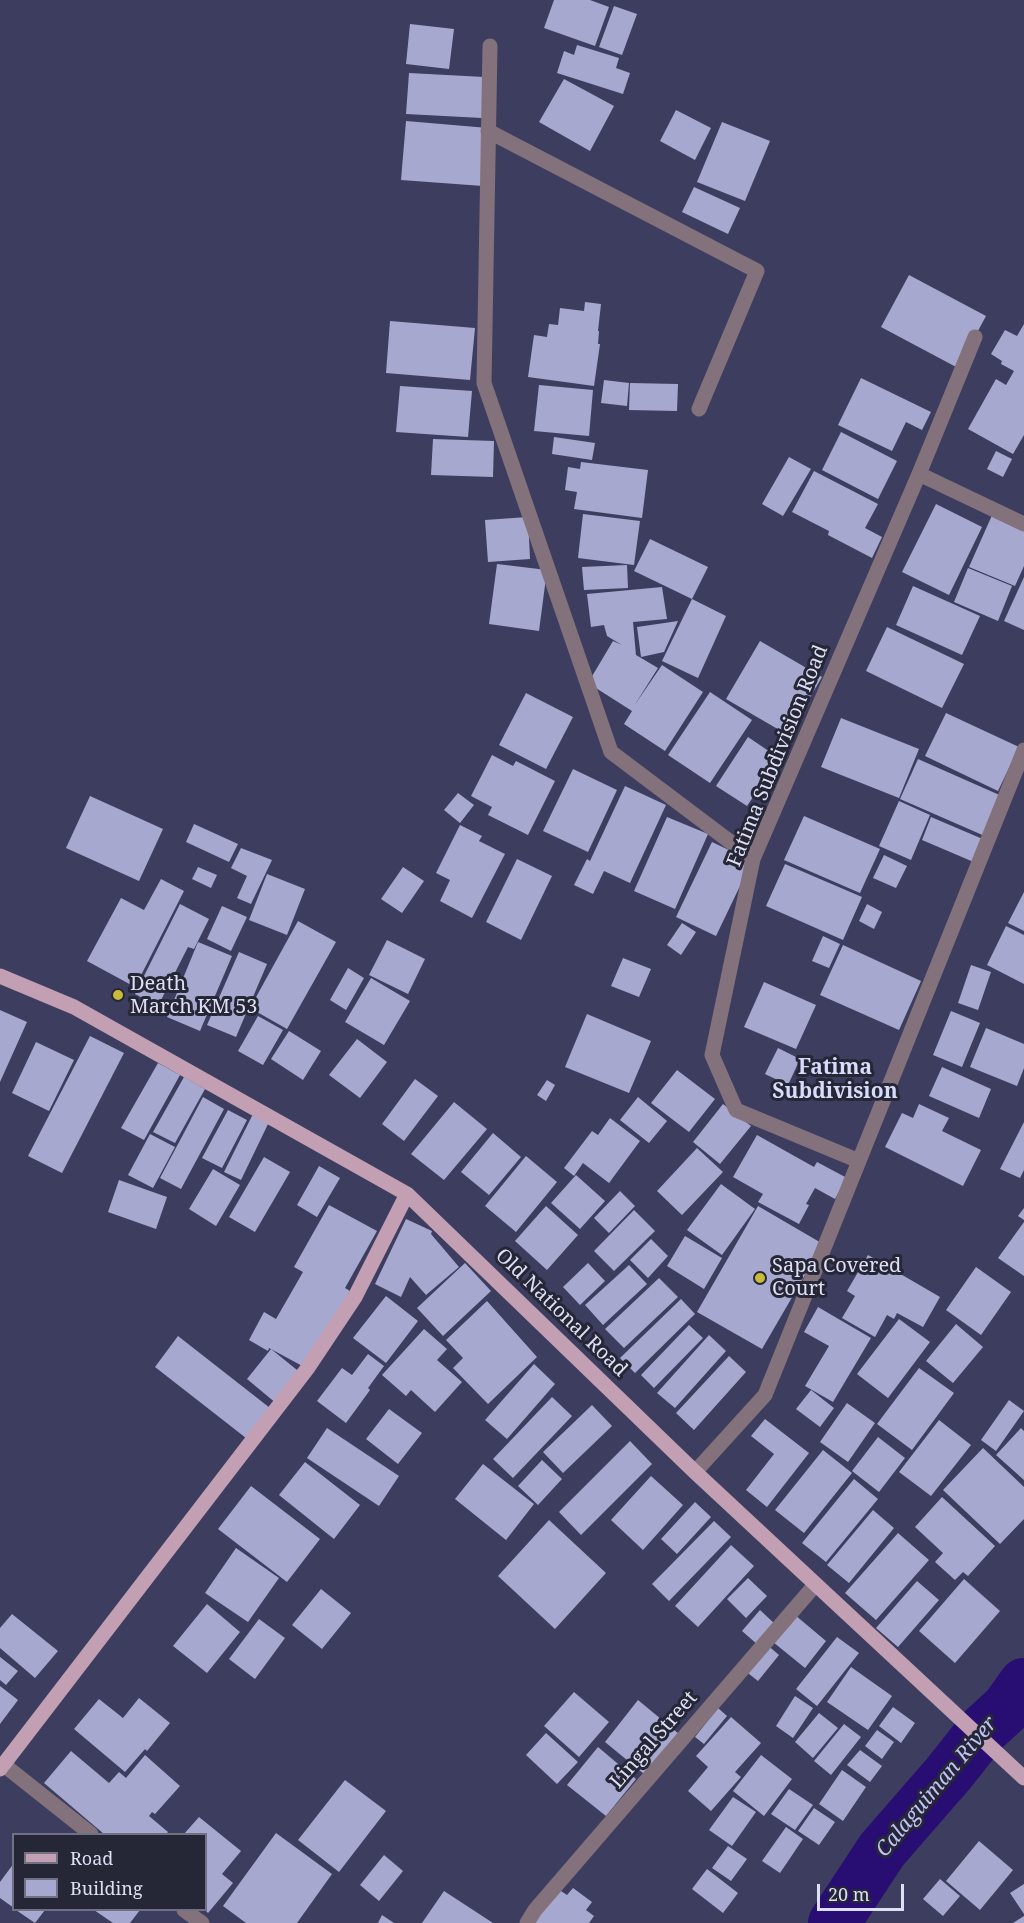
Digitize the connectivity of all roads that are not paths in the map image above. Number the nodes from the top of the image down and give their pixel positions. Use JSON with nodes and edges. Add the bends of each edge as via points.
{"nodes":[{"id":1,"x":490,"y":46,"type":"dead end"},
{"id":2,"x":488,"y":131,"type":"junction"},
{"id":3,"x":975,"y":337,"type":"dead end"},
{"id":4,"x":699,"y":409,"type":"dead end"},
{"id":5,"x":919,"y":474,"type":"junction"},
{"id":6,"x":1024,"y":524,"type":"edge"},
{"id":7,"x":1024,"y":750,"type":"edge"},
{"id":8,"x":753,"y":859,"type":"junction"},
{"id":9,"x":0,"y":976,"type":"edge"},
{"id":10,"x":859,"y":1161,"type":"junction"},
{"id":11,"x":406,"y":1194,"type":"junction"},
{"id":12,"x":695,"y":1472,"type":"junction"},
{"id":13,"x":815,"y":1585,"type":"junction"},
{"id":14,"x":2,"y":1767,"type":"edge"},
{"id":15,"x":1024,"y":1778,"type":"edge"},
{"id":16,"x":90,"y":1833,"type":"edge"},
{"id":17,"x":185,"y":1911,"type":"edge"},
{"id":18,"x":202,"y":1923,"type":"edge"},
{"id":19,"x":527,"y":1923,"type":"edge"}],
"edges":[{"from":1,"to":2,"type":"street"},
{"from":2,"to":4,"type":"street","via":[[757,271]]},
{"from":2,"to":8,"type":"street","via":[[484,383],[611,752]]},
{"from":3,"to":5,"type":"street","name":"Fatima Subdivision Road"},
{"from":5,"to":6,"type":"street"},
{"from":5,"to":8,"type":"street","name":"Fatima Subdivision Road"},
{"from":7,"to":10,"type":"street"},
{"from":8,"to":10,"type":"street","name":"Fatima Subdivision Road","via":[[712,1055],[736,1110]]},
{"from":9,"to":11,"type":"main road","name":"Old National Road","via":[[74,1007]]},
{"from":10,"to":12,"type":"street","via":[[765,1395]]},
{"from":11,"to":12,"type":"main road","name":"Old National Road"},
{"from":11,"to":14,"type":"main road","via":[[355,1297],[307,1369]]},
{"from":12,"to":13,"type":"main road","name":"Old National Road"},
{"from":13,"to":15,"type":"main road","name":"Old National Road"},
{"from":13,"to":19,"type":"street","name":"Lingal Street"},
{"from":14,"to":16,"type":"street"},
{"from":17,"to":18,"type":"street"}]}
